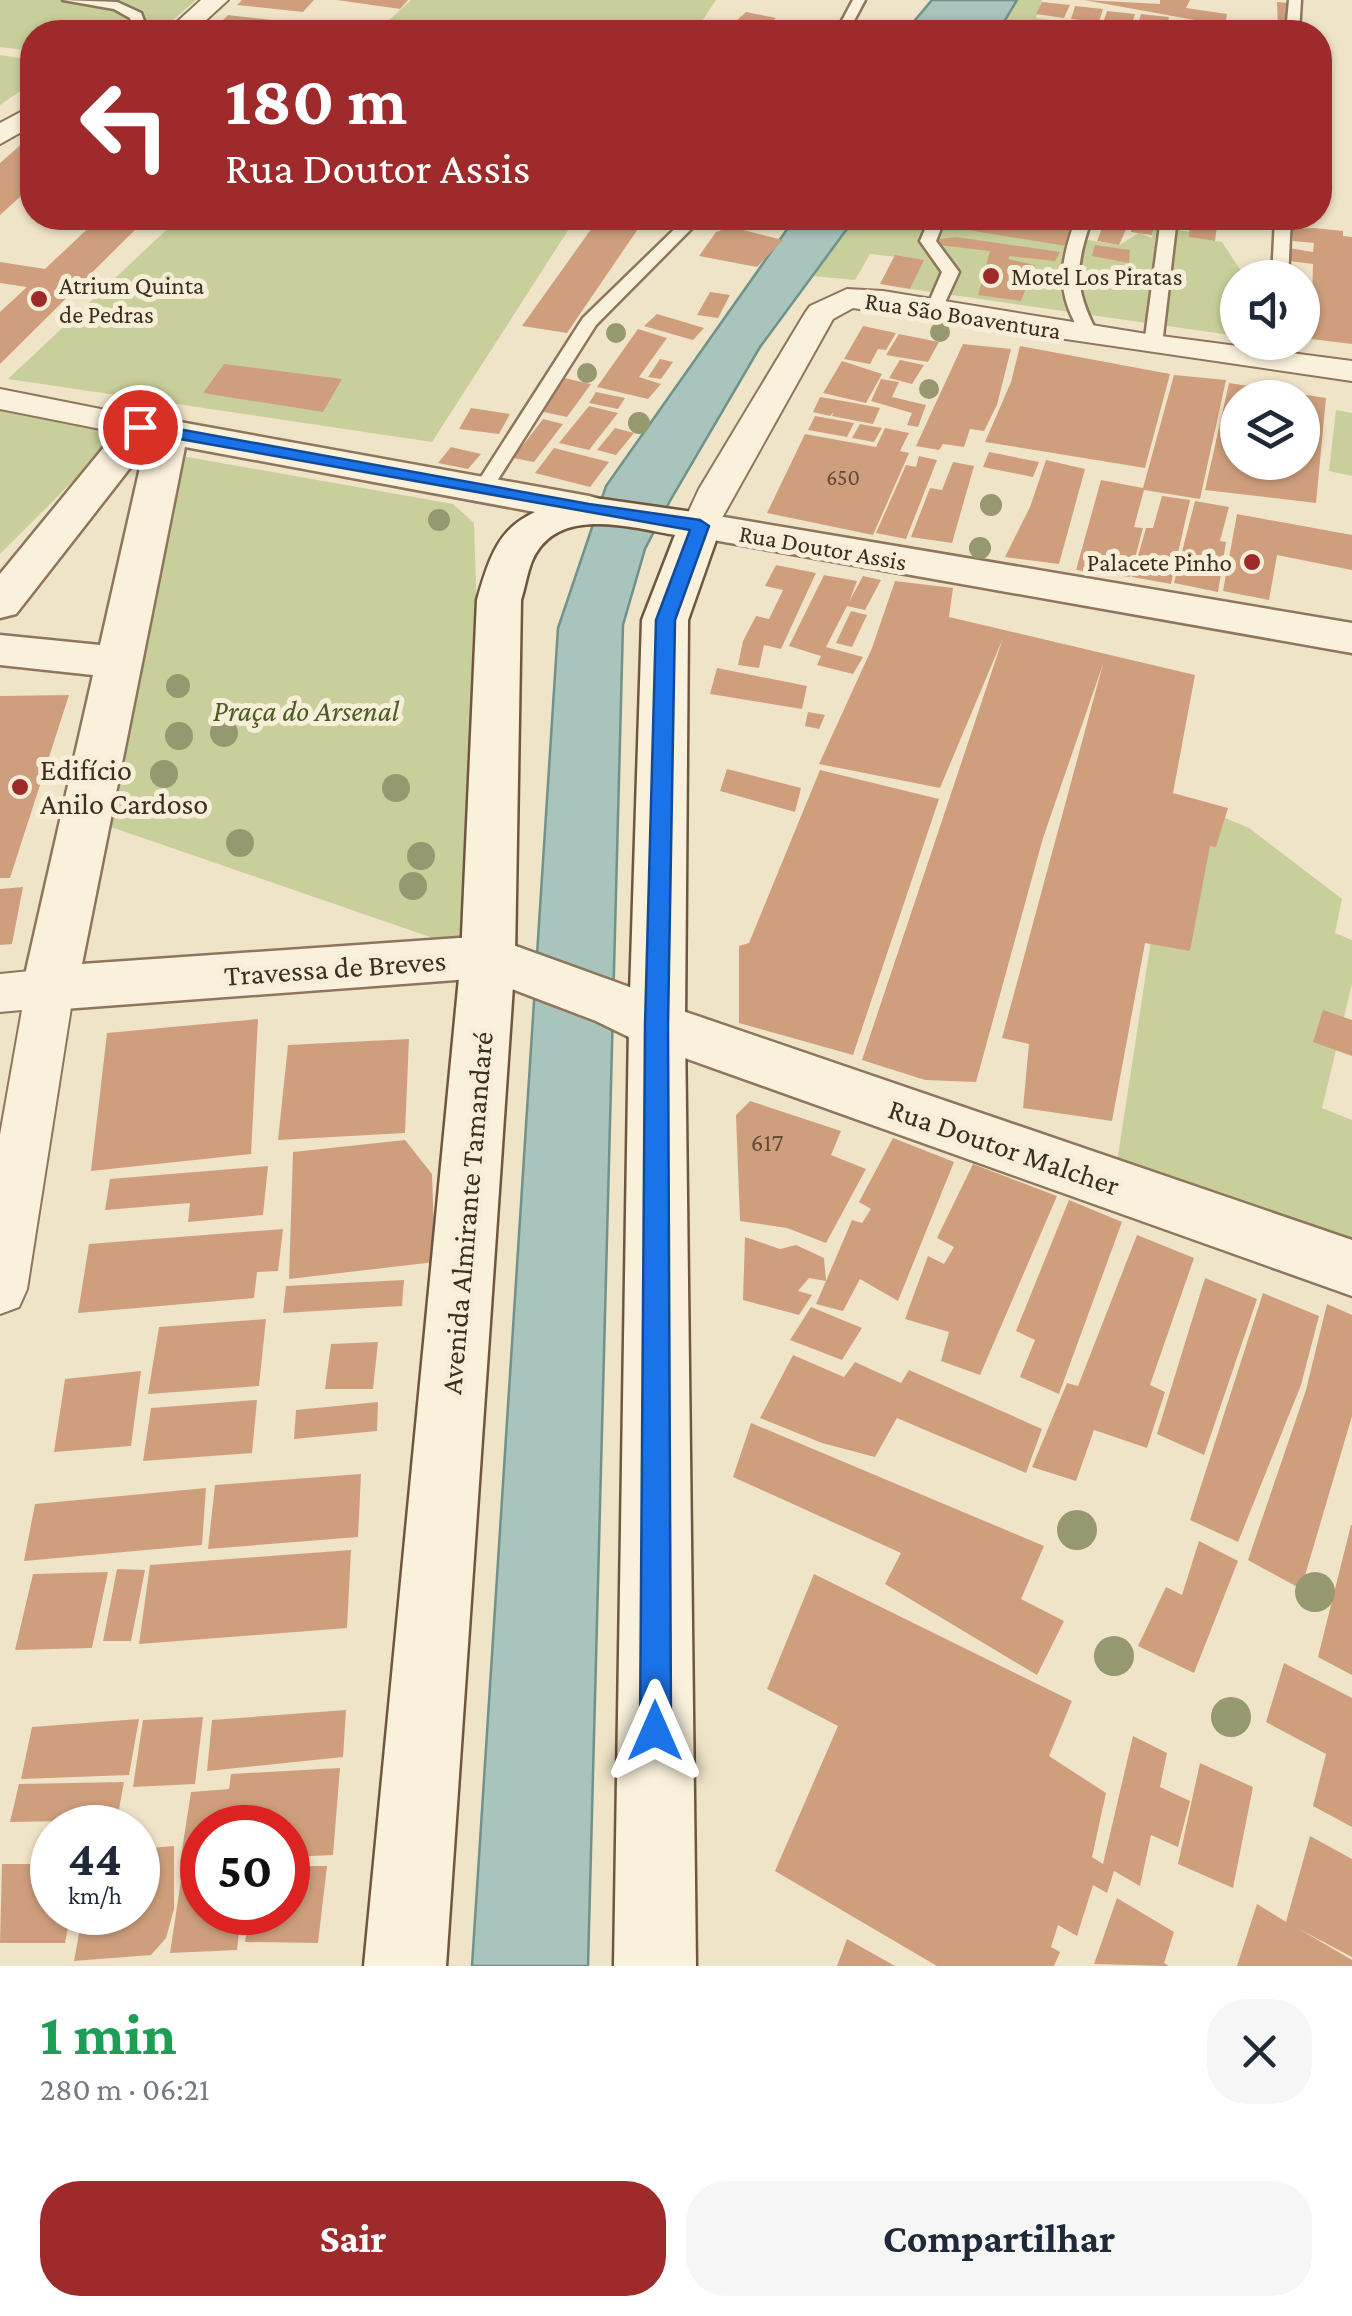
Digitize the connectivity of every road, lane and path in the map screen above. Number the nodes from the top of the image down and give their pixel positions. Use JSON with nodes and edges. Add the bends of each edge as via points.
{"nodes":[{"id":1,"x":69,"y":0,"type":"edge"},
{"id":2,"x":216,"y":0,"type":"edge"},
{"id":3,"x":121,"y":3,"type":"edge"},
{"id":4,"x":192,"y":20,"type":"edge"},
{"id":5,"x":682,"y":230,"type":"edge"},
{"id":6,"x":933,"y":230,"type":"edge"},
{"id":7,"x":1080,"y":230,"type":"edge"},
{"id":8,"x":1167,"y":230,"type":"edge"},
{"id":9,"x":1282,"y":230,"type":"edge"},
{"id":10,"x":1281,"y":260,"type":"edge"},
{"id":11,"x":934,"y":309,"type":"junction"},
{"id":12,"x":1090,"y":334,"type":"junction"},
{"id":13,"x":1152,"y":345,"type":"junction"},
{"id":14,"x":1220,"y":349,"type":"edge"},
{"id":15,"x":1306,"y":360,"type":"edge"},
{"id":16,"x":1352,"y":372,"type":"edge"},
{"id":17,"x":0,"y":399,"type":"edge"},
{"id":18,"x":154,"y":429,"type":"junction"},
{"id":19,"x":483,"y":488,"type":"junction"},
{"id":20,"x":589,"y":509,"type":"junction"},
{"id":21,"x":683,"y":523,"type":"junction"},
{"id":22,"x":0,"y":604,"type":"edge"},
{"id":23,"x":1352,"y":638,"type":"edge"},
{"id":24,"x":0,"y":650,"type":"edge"},
{"id":25,"x":119,"y":662,"type":"junction"},
{"id":26,"x":503,"y":964,"type":"junction"},
{"id":27,"x":25,"y":991,"type":"edge"},
{"id":28,"x":639,"y":1015,"type":"junction"},
{"id":29,"x":1352,"y":1268,"type":"edge"},
{"id":30,"x":0,"y":1289,"type":"edge"},
{"id":31,"x":405,"y":1966,"type":"edge"},
{"id":32,"x":655,"y":1966,"type":"edge"}],
"edges":[{"from":1,"to":3,"type":"lane"},
{"from":2,"to":4,"type":"street"},
{"from":5,"to":19,"type":"lane","via":[[590,322]]},
{"from":6,"to":11,"type":"lane","via":[[928,242],[951,264],[953,275]]},
{"from":7,"to":12,"type":"lane","via":[[1066,266],[1074,308]]},
{"from":8,"to":13,"type":"lane"},
{"from":9,"to":10,"type":"lane"},
{"from":11,"to":12,"type":"street","name":"Rua São Boaventura"},
{"from":11,"to":21,"type":"street","name":"Rua São Boaventura","via":[[848,298],[821,314],[717,489]]},
{"from":12,"to":13,"type":"street","name":"Rua São Boaventura"},
{"from":13,"to":14,"type":"street","name":"Rua São Boaventura"},
{"from":15,"to":16,"type":"street","name":"Rua São Boaventura"},
{"from":17,"to":18,"type":"street","name":"Rua Doutor Assis"},
{"from":18,"to":19,"type":"street","name":"Rua Doutor Assis"},
{"from":18,"to":22,"type":"street"},
{"from":18,"to":25,"type":"street"},
{"from":19,"to":20,"type":"street","name":"Rua Doutor Assis"},
{"from":20,"to":21,"type":"street","name":"Rua Doutor Assis"},
{"from":20,"to":26,"type":"street","name":"Avenida Almirante Tamandaré","via":[[559,513],[537,526],[505,567],[499,600]]},
{"from":21,"to":23,"type":"street","name":"Rua Doutor Assis"},
{"from":21,"to":28,"type":"street","via":[[665,620]]},
{"from":24,"to":25,"type":"street"},
{"from":25,"to":27,"type":"street"},
{"from":26,"to":27,"type":"street","name":"Travessa de Breves"},
{"from":26,"to":28,"type":"street","name":"Travessa de Breves"},
{"from":26,"to":31,"type":"street","name":"Avenida Almirante Tamandaré"},
{"from":27,"to":30,"type":"street"},
{"from":28,"to":29,"type":"street","name":"Rua Doutor Malcher"},
{"from":28,"to":32,"type":"street"}]}
